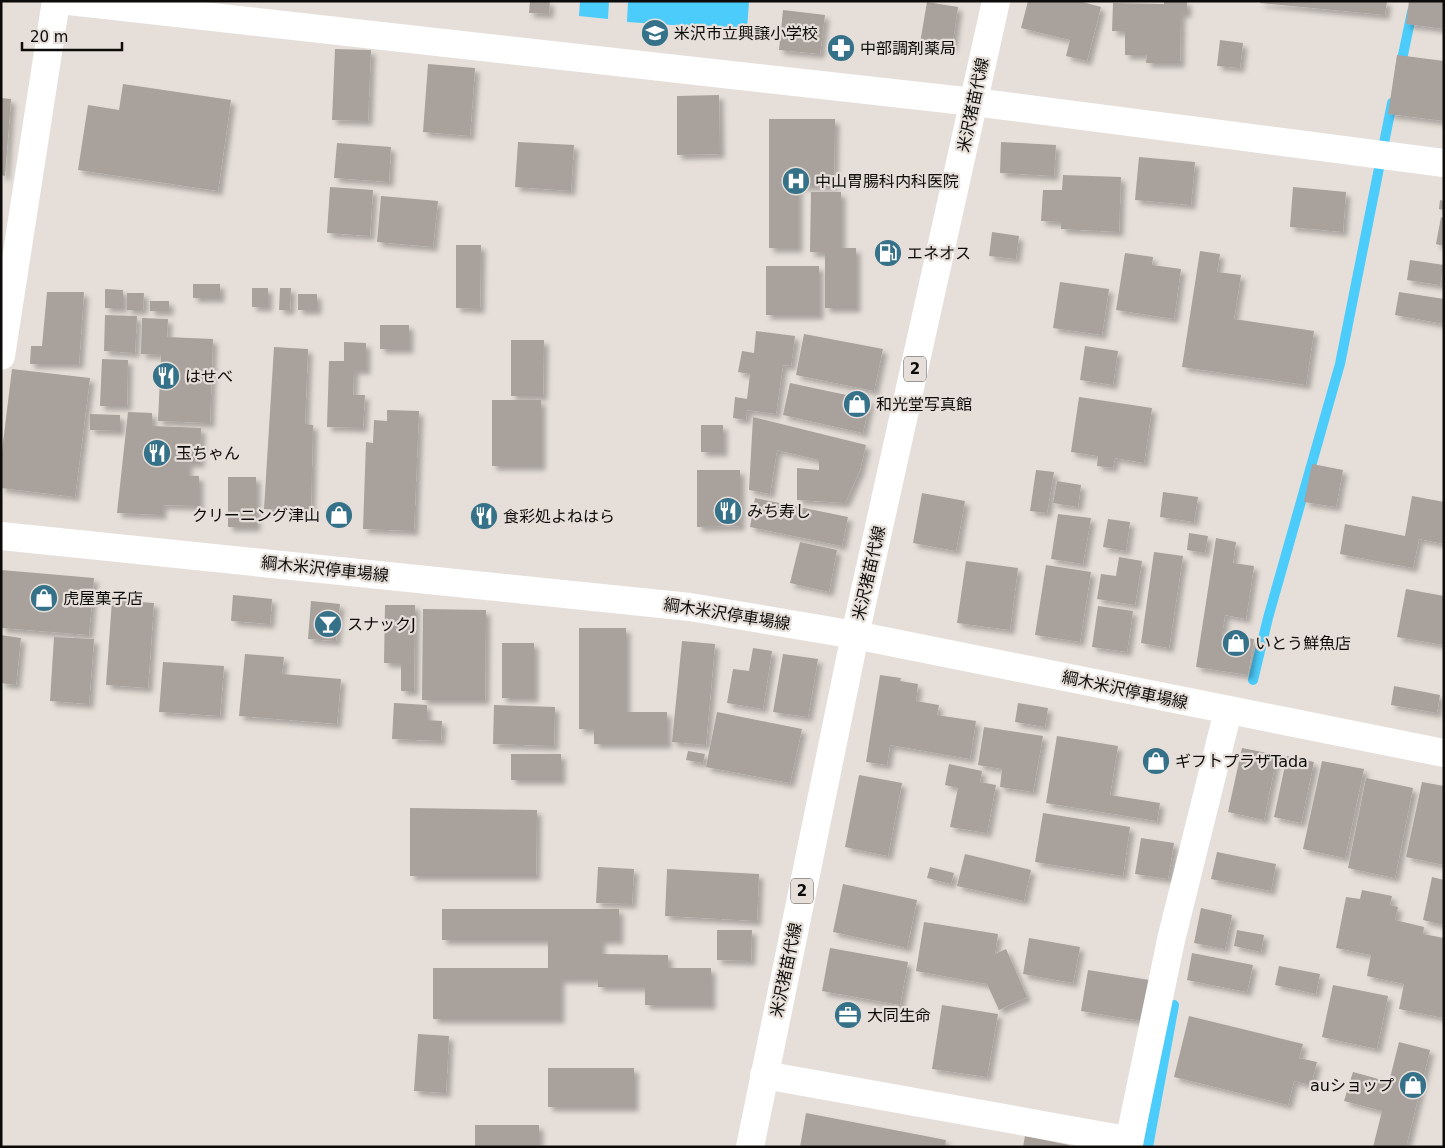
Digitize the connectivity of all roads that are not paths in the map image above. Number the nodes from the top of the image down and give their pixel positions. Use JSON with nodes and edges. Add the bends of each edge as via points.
{"nodes":[{"id":1,"x":56,"y":1,"type":"edge"},
{"id":2,"x":69,"y":1,"type":"edge"},
{"id":3,"x":996,"y":1,"type":"edge"},
{"id":4,"x":974,"y":102,"type":"junction"},
{"id":5,"x":1444,"y":162,"type":"edge"},
{"id":6,"x":1,"y":356,"type":"edge"},
{"id":7,"x":1,"y":536,"type":"edge"},
{"id":8,"x":856,"y":635,"type":"junction"},
{"id":9,"x":1228,"y":711,"type":"junction"},
{"id":10,"x":1444,"y":753,"type":"edge"},
{"id":11,"x":764,"y":1075,"type":"junction"},
{"id":12,"x":750,"y":1147,"type":"edge"},
{"id":13,"x":1124,"y":1147,"type":"edge"},
{"id":14,"x":1128,"y":1147,"type":"edge"}],
"edges":[{"from":1,"to":6,"type":"main road"},
{"from":2,"to":4,"type":"main road"},
{"from":3,"to":4,"type":"main road","name":"米沢猪苗代線","number":"2"},
{"from":4,"to":5,"type":"main road"},
{"from":4,"to":8,"type":"main road","name":"米沢猪苗代線","number":"2"},
{"from":7,"to":8,"type":"main road","name":"綱木米沢停車場線","via":[[690,607]]},
{"from":8,"to":9,"type":"main road","name":"綱木米沢停車場線"},
{"from":8,"to":11,"type":"main road","name":"米沢猪苗代線","number":"2"},
{"from":9,"to":10,"type":"main road","name":"綱木米沢停車場線"},
{"from":9,"to":14,"type":"main road","via":[[1171,940]]},
{"from":11,"to":12,"type":"main road","name":"米沢猪苗代線","number":"2"},
{"from":11,"to":13,"type":"main road","via":[[1115,1138]]}]}
